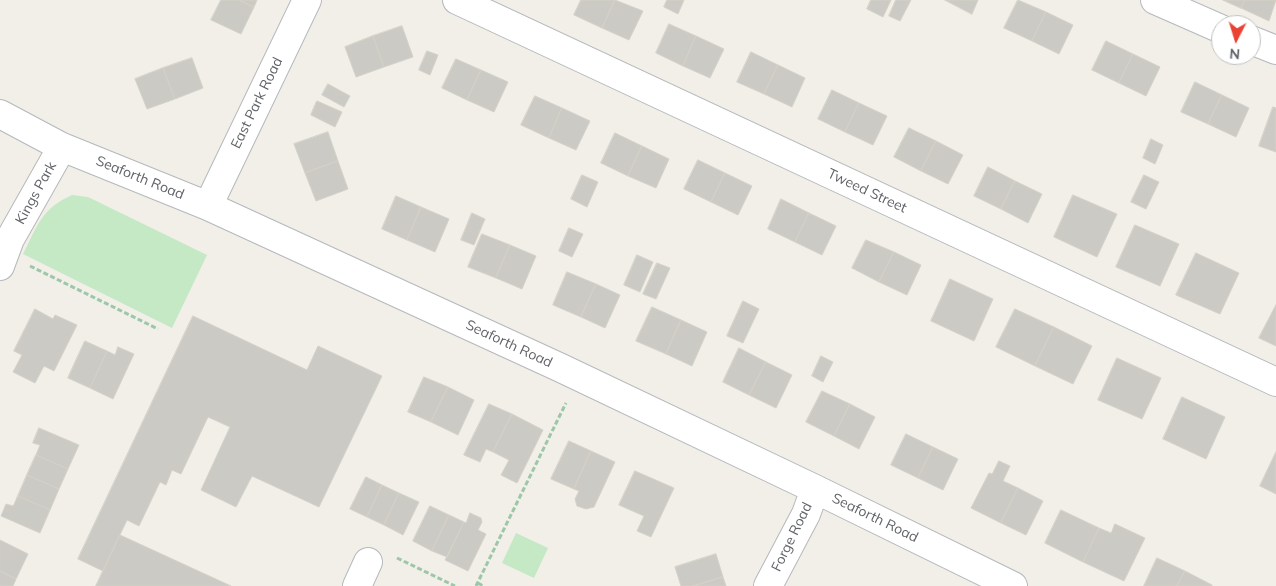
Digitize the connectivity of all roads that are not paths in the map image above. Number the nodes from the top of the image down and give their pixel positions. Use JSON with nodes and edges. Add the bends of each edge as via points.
{"nodes":[{"id":1,"x":307,"y":0,"type":"edge"},
{"id":2,"x":457,"y":0,"type":"edge"},
{"id":3,"x":1155,"y":0,"type":"edge"},
{"id":4,"x":1211,"y":25,"type":"edge"},
{"id":5,"x":1261,"y":44,"type":"edge"},
{"id":6,"x":1276,"y":50,"type":"edge"},
{"id":7,"x":0,"y":114,"type":"edge"},
{"id":8,"x":62,"y":147,"type":"junction"},
{"id":9,"x":208,"y":206,"type":"junction"},
{"id":10,"x":0,"y":266,"type":"edge"},
{"id":11,"x":1276,"y":382,"type":"edge"},
{"id":12,"x":815,"y":488,"type":"junction"},
{"id":13,"x":368,"y":562,"type":"dead end"},
{"id":14,"x":357,"y":586,"type":"edge"},
{"id":15,"x":768,"y":586,"type":"edge"},
{"id":16,"x":1013,"y":586,"type":"edge"}],
"edges":[{"from":1,"to":9,"type":"street","name":"East Park Road"},
{"from":2,"to":11,"type":"street","name":"Tweed Street"},
{"from":3,"to":4,"type":"street"},
{"from":5,"to":6,"type":"street"},
{"from":7,"to":8,"type":"street","name":"Seaforth Road"},
{"from":8,"to":9,"type":"street","name":"Seaforth Road"},
{"from":8,"to":10,"type":"street","name":"Kings Park","via":[[10,239]]},
{"from":9,"to":12,"type":"street","name":"Seaforth Road"},
{"from":12,"to":15,"type":"street","name":"Forge Road","via":[[806,514]]},
{"from":12,"to":16,"type":"street","name":"Seaforth Road"},
{"from":13,"to":14,"type":"street"}]}
